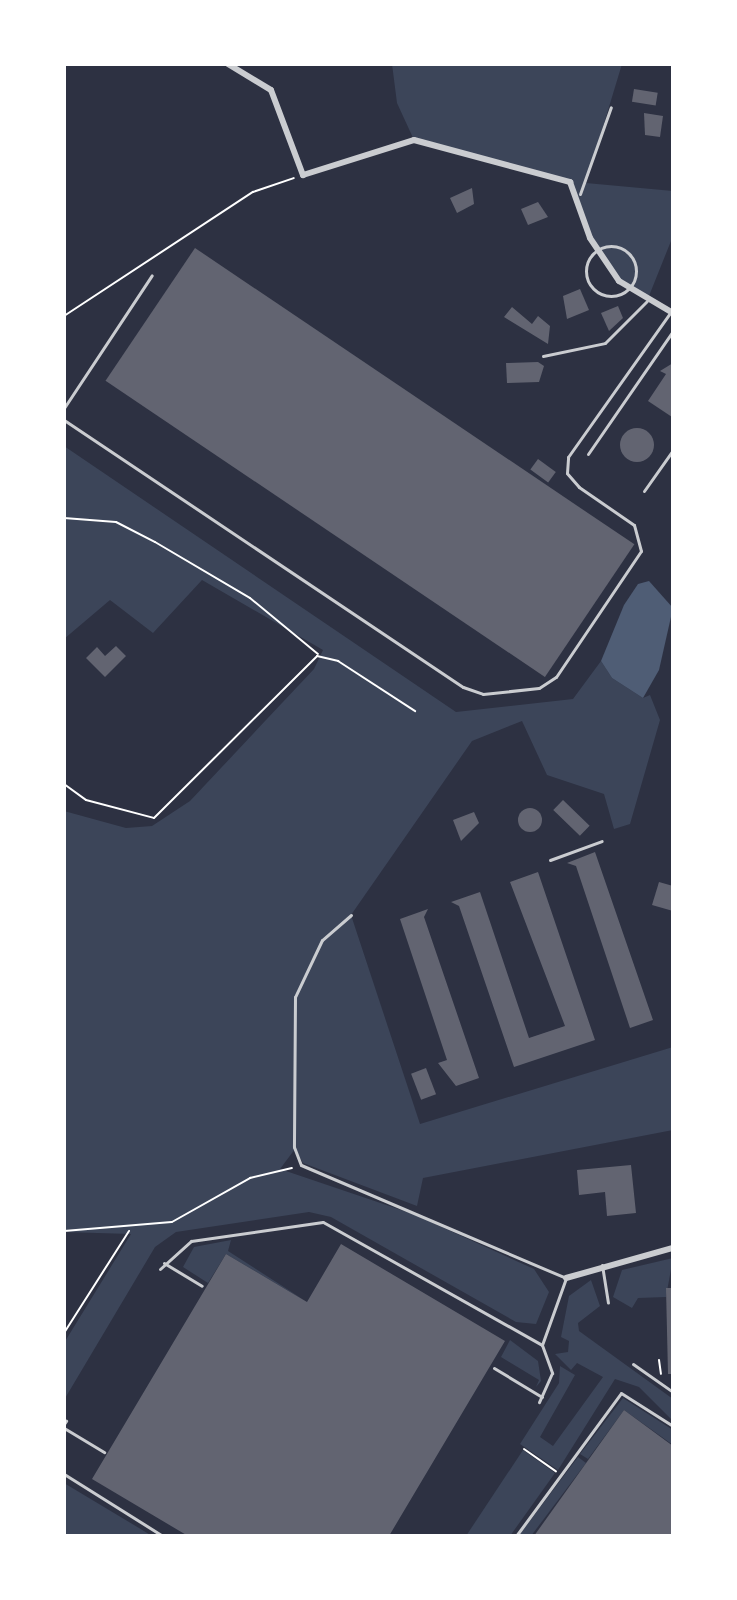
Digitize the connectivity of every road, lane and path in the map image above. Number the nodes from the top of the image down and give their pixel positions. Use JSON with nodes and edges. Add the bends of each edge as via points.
{"nodes":[{"id":1,"x":228,"y":64,"type":"edge"},
{"id":2,"x":611,"y":107,"type":"dead end"},
{"id":3,"x":303,"y":175,"type":"junction"},
{"id":4,"x":580,"y":194,"type":"junction"},
{"id":5,"x":598,"y":250,"type":"junction"},
{"id":6,"x":152,"y":275,"type":"dead end"},
{"id":7,"x":632,"y":291,"type":"junction"},
{"id":8,"x":647,"y":301,"type":"junction"},
{"id":9,"x":672,"y":312,"type":"edge"},
{"id":10,"x":64,"y":316,"type":"edge"},
{"id":11,"x":673,"y":331,"type":"edge"},
{"id":12,"x":543,"y":356,"type":"dead end"},
{"id":13,"x":64,"y":408,"type":"edge"},
{"id":14,"x":64,"y":420,"type":"edge"},
{"id":15,"x":673,"y":450,"type":"edge"},
{"id":16,"x":588,"y":454,"type":"dead end"},
{"id":17,"x":644,"y":491,"type":"dead end"},
{"id":18,"x":64,"y":518,"type":"edge"},
{"id":19,"x":320,"y":656,"type":"junction"},
{"id":20,"x":415,"y":711,"type":"dead end"},
{"id":21,"x":64,"y":784,"type":"edge"},
{"id":22,"x":602,"y":841,"type":"dead end"},
{"id":23,"x":550,"y":860,"type":"dead end"},
{"id":24,"x":351,"y":915,"type":"dead end"},
{"id":25,"x":301,"y":1165,"type":"junction"},
{"id":26,"x":130,"y":1230,"type":"junction"},
{"id":27,"x":64,"y":1231,"type":"edge"},
{"id":28,"x":673,"y":1248,"type":"edge"},
{"id":29,"x":164,"y":1263,"type":"junction"},
{"id":30,"x":602,"y":1265,"type":"junction"},
{"id":31,"x":160,"y":1269,"type":"dead end"},
{"id":32,"x":566,"y":1278,"type":"junction"},
{"id":33,"x":202,"y":1286,"type":"dead end"},
{"id":34,"x":608,"y":1303,"type":"dead end"},
{"id":35,"x":64,"y":1333,"type":"edge"},
{"id":36,"x":542,"y":1345,"type":"junction"},
{"id":37,"x":659,"y":1360,"type":"dead end"},
{"id":38,"x":633,"y":1364,"type":"dead end"},
{"id":39,"x":494,"y":1368,"type":"dead end"},
{"id":40,"x":659,"y":1369,"type":"dead end"},
{"id":41,"x":673,"y":1392,"type":"edge"},
{"id":42,"x":542,"y":1397,"type":"junction"},
{"id":43,"x":539,"y":1402,"type":"dead end"},
{"id":44,"x":65,"y":1424,"type":"edge"},
{"id":45,"x":673,"y":1426,"type":"edge"},
{"id":46,"x":524,"y":1449,"type":"dead end"},
{"id":47,"x":104,"y":1452,"type":"dead end"},
{"id":48,"x":64,"y":1474,"type":"edge"},
{"id":49,"x":560,"y":1474,"type":"junction"},
{"id":50,"x":163,"y":1536,"type":"edge"},
{"id":51,"x":516,"y":1536,"type":"edge"}],
"edges":[{"from":1,"to":3,"type":"street","via":[[271,90]]},
{"from":2,"to":4,"type":"lane"},
{"from":3,"to":4,"type":"street","via":[[414,140],[570,182]]},
{"from":3,"to":10,"type":"path","via":[[253,192]]},
{"from":4,"to":5,"type":"street"},
{"from":5,"to":7,"type":"street"},
{"from":5,"to":7,"type":"lane","via":[[622,246],[637,274]]},
{"from":5,"to":7,"type":"lane","via":[[586,271],[595,287],[612,297]]},
{"from":6,"to":13,"type":"lane"},
{"from":7,"to":8,"type":"street"},
{"from":8,"to":9,"type":"street"},
{"from":8,"to":12,"type":"lane","via":[[605,343]]},
{"from":9,"to":14,"type":"lane","via":[[568,457],[567,473],[634,525],[641,551],[556,677],[539,688],[483,694],[463,687]]},
{"from":11,"to":16,"type":"lane"},
{"from":15,"to":17,"type":"lane"},
{"from":18,"to":19,"type":"path","via":[[116,522],[155,542],[250,598]]},
{"from":19,"to":20,"type":"path"},
{"from":19,"to":21,"type":"path","via":[[154,818],[86,800]]},
{"from":22,"to":23,"type":"lane"},
{"from":24,"to":25,"type":"lane","via":[[322,940],[295,997],[294,1147]]},
{"from":25,"to":26,"type":"path","via":[[250,1178],[172,1222]]},
{"from":25,"to":32,"type":"lane"},
{"from":26,"to":27,"type":"path"},
{"from":26,"to":35,"type":"path"},
{"from":28,"to":30,"type":"street"},
{"from":29,"to":31,"type":"lane"},
{"from":29,"to":33,"type":"lane"},
{"from":29,"to":36,"type":"lane","via":[[191,1241],[323,1222]]},
{"from":30,"to":32,"type":"street"},
{"from":30,"to":34,"type":"lane"},
{"from":32,"to":36,"type":"lane"},
{"from":36,"to":42,"type":"lane","via":[[552,1373]]},
{"from":37,"to":40,"type":"path"},
{"from":38,"to":41,"type":"lane"},
{"from":39,"to":42,"type":"lane"},
{"from":42,"to":43,"type":"lane"},
{"from":44,"to":47,"type":"lane"},
{"from":45,"to":49,"type":"lane","via":[[621,1393]]},
{"from":46,"to":49,"type":"path"},
{"from":48,"to":50,"type":"lane"},
{"from":49,"to":51,"type":"lane"}]}
